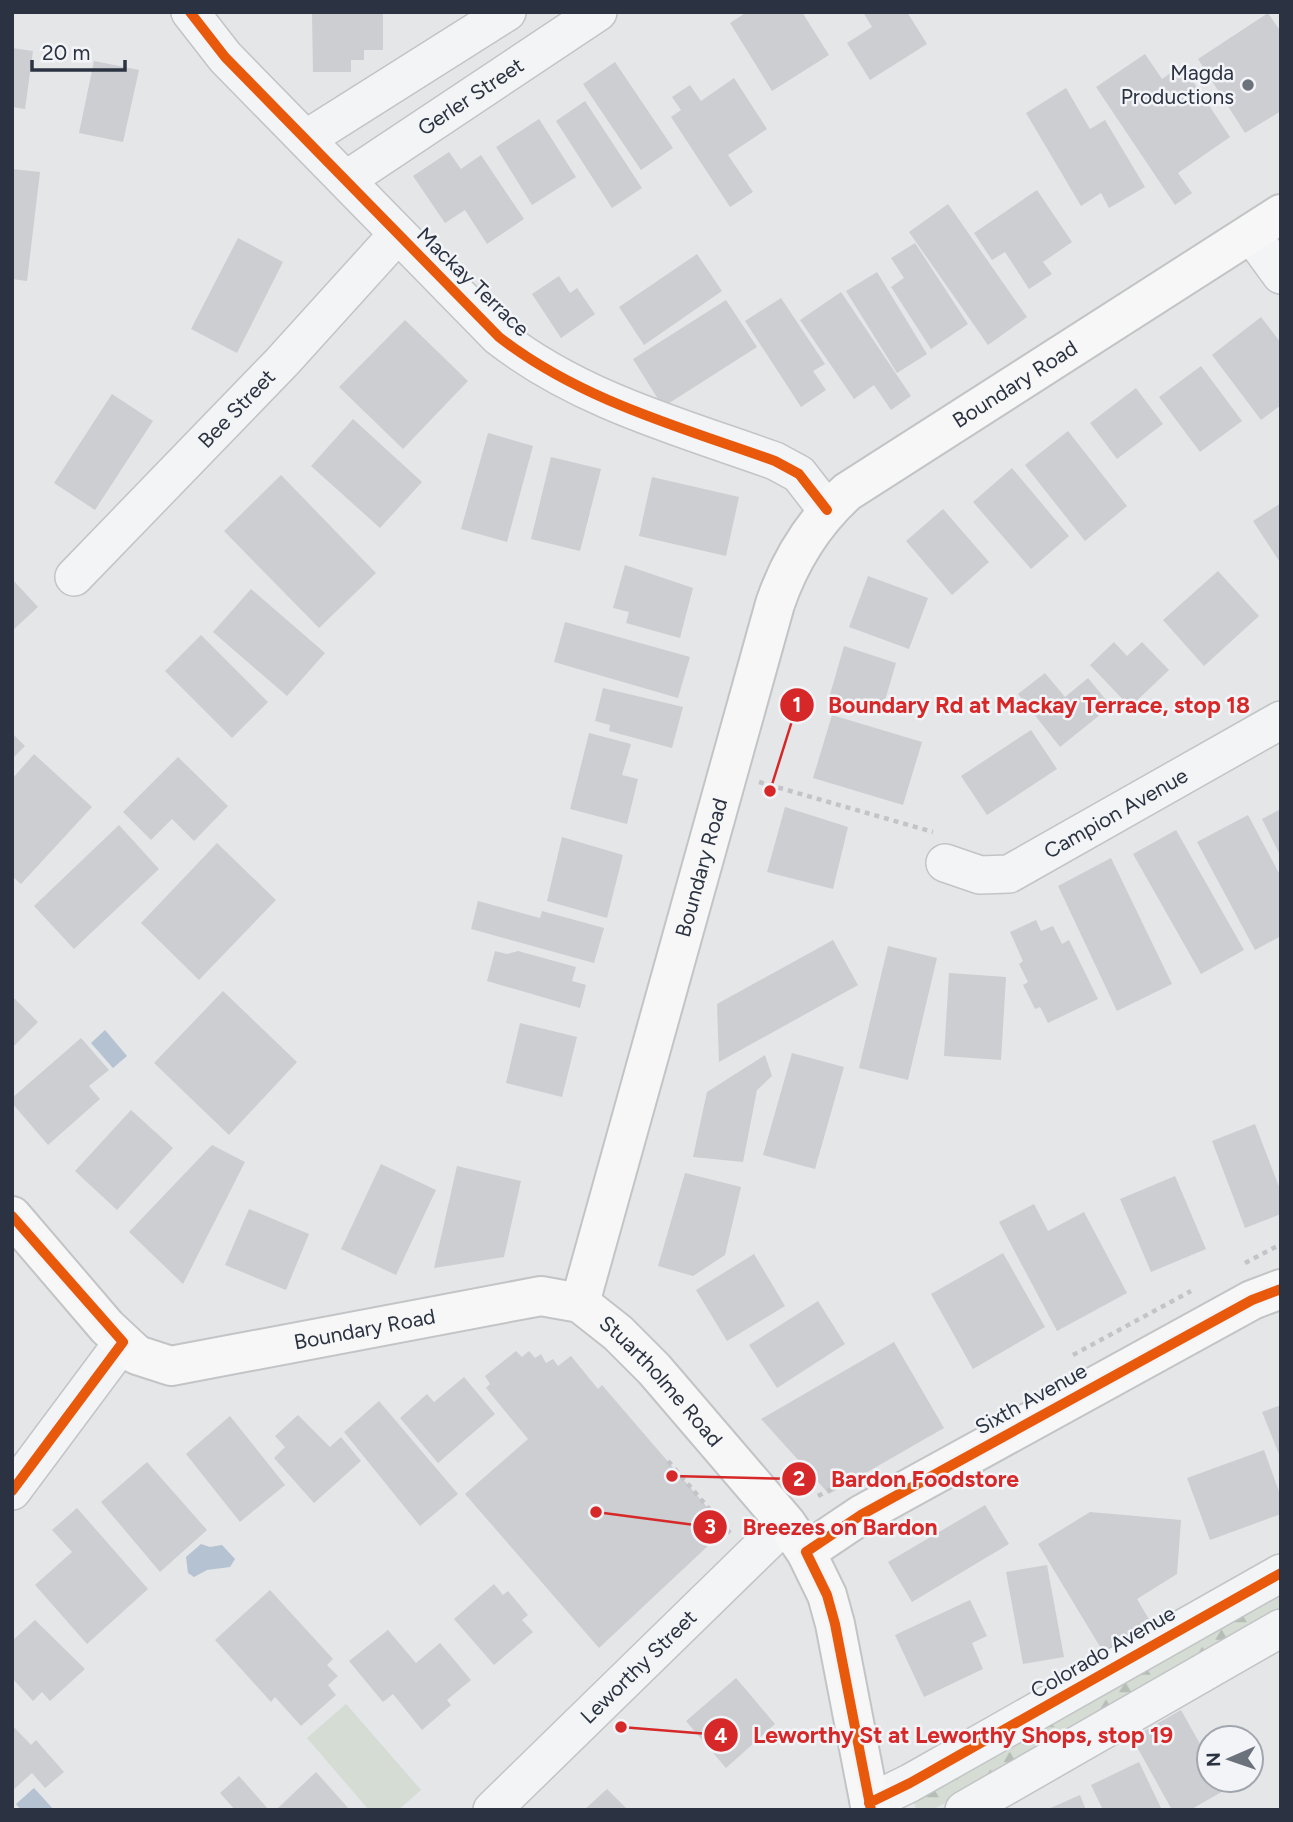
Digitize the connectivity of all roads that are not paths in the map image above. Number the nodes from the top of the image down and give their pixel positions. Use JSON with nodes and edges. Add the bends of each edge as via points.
{"nodes":[{"id":1,"x":190,"y":12,"type":"edge"},
{"id":2,"x":219,"y":12,"type":"edge"},
{"id":3,"x":507,"y":12,"type":"edge"},
{"id":4,"x":598,"y":12,"type":"edge"},
{"id":5,"x":225,"y":57,"type":"junction"},
{"id":6,"x":306,"y":139,"type":"junction"},
{"id":7,"x":346,"y":180,"type":"junction"},
{"id":8,"x":1266,"y":224,"type":"edge"},
{"id":9,"x":397,"y":235,"type":"junction"},
{"id":10,"x":1281,"y":275,"type":"edge"},
{"id":11,"x":827,"y":510,"type":"junction"},
{"id":12,"x":74,"y":577,"type":"dead end"},
{"id":13,"x":1281,"y":720,"type":"edge"},
{"id":14,"x":945,"y":849,"type":"road end"},
{"id":15,"x":12,"y":1216,"type":"edge"},
{"id":16,"x":1281,"y":1289,"type":"edge"},
{"id":17,"x":580,"y":1303,"type":"junction"},
{"id":18,"x":123,"y":1342,"type":"junction"},
{"id":19,"x":12,"y":1491,"type":"edge"},
{"id":20,"x":796,"y":1537,"type":"junction"},
{"id":21,"x":1281,"y":1573,"type":"edge"},
{"id":22,"x":1281,"y":1628,"type":"edge"},
{"id":23,"x":870,"y":1806,"type":"edge"},
{"id":24,"x":492,"y":1810,"type":"edge"},
{"id":25,"x":964,"y":1810,"type":"edge"}],
"edges":[{"from":1,"to":5,"type":"street","name":"Mackay Terrace"},
{"from":2,"to":5,"type":"street"},
{"from":3,"to":6,"type":"street"},
{"from":4,"to":7,"type":"street","name":"Gerler Street"},
{"from":5,"to":6,"type":"street","name":"Mackay Terrace"},
{"from":6,"to":7,"type":"street","name":"Mackay Terrace"},
{"from":7,"to":9,"type":"street","name":"Mackay Terrace"},
{"from":8,"to":10,"type":"street"},
{"from":8,"to":11,"type":"main road","name":"Boundary Road","via":[[872,475]]},
{"from":9,"to":11,"type":"street","name":"Mackay Terrace","via":[[492,330],[538,365],[593,395],[775,461],[799,474]]},
{"from":9,"to":12,"type":"street","name":"Bee Street","via":[[282,362]]},
{"from":11,"to":17,"type":"main road","name":"Boundary Road","via":[[794,557],[780,589]]},
{"from":13,"to":14,"type":"street","name":"Campion Avenue","via":[[1009,874],[980,875]]},
{"from":15,"to":18,"type":"main road","name":"Boundary Road"},
{"from":16,"to":20,"type":"main road","name":"Sixth Avenue","via":[[1252,1300],[861,1514]]},
{"from":17,"to":18,"type":"main road","name":"Boundary Road","via":[[541,1296],[171,1366],[137,1355]]},
{"from":17,"to":20,"type":"main road","name":"Stuartholme Road","via":[[600,1316],[654,1369]]},
{"from":18,"to":19,"type":"street"},
{"from":20,"to":23,"type":"main road","name":"Stuartholme Road","via":[[827,1595],[835,1624]]},
{"from":20,"to":24,"type":"street","name":"Leworthy Street"},
{"from":21,"to":23,"type":"street","name":"Colorado Avenue"},
{"from":22,"to":25,"type":"street"}]}
